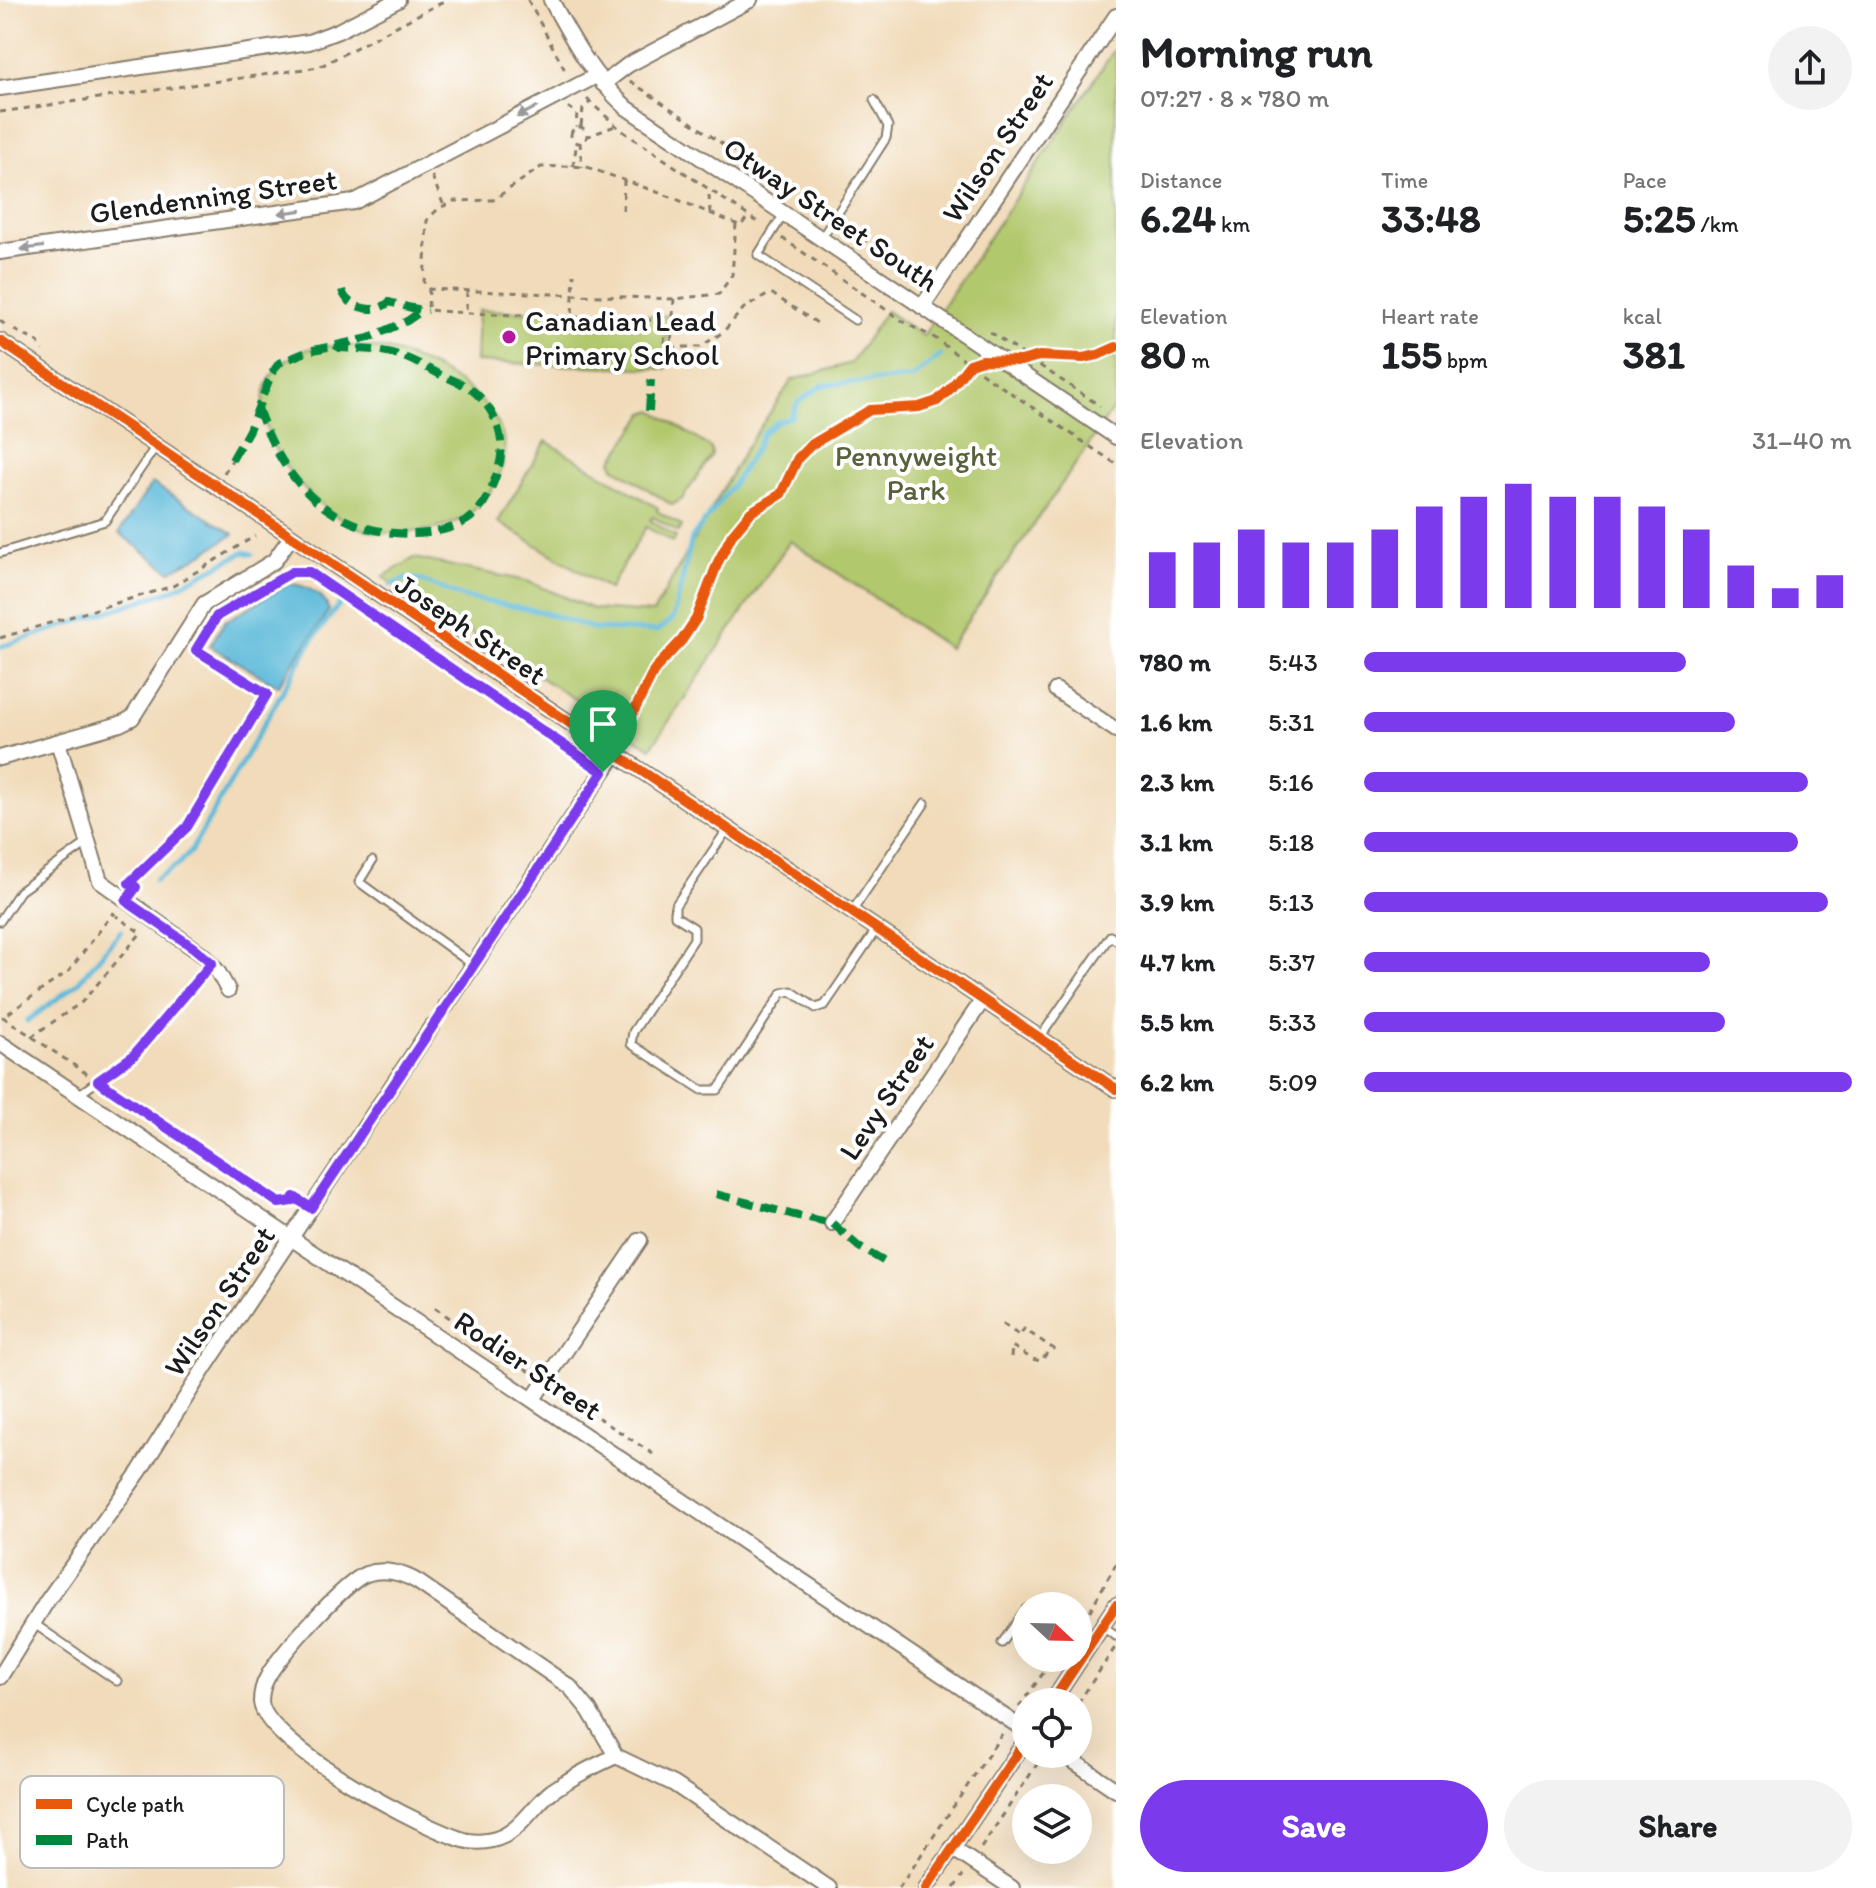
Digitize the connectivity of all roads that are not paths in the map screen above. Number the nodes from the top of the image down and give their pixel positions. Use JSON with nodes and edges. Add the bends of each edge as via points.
{"nodes":[{"id":1,"x":398,"y":0,"type":"edge"},
{"id":2,"x":551,"y":0,"type":"edge"},
{"id":3,"x":750,"y":0,"type":"edge"},
{"id":4,"x":1116,"y":16,"type":"edge"},
{"id":5,"x":599,"y":80,"type":"junction"},
{"id":6,"x":0,"y":88,"type":"edge"},
{"id":7,"x":874,"y":100,"type":"dead end"},
{"id":8,"x":784,"y":214,"type":"junction"},
{"id":9,"x":821,"y":239,"type":"junction"},
{"id":10,"x":0,"y":252,"type":"edge"},
{"id":11,"x":922,"y":307,"type":"junction"},
{"id":12,"x":855,"y":320,"type":"dead end"},
{"id":13,"x":0,"y":341,"type":"edge"},
{"id":14,"x":1116,"y":437,"type":"edge"},
{"id":15,"x":156,"y":446,"type":"junction"},
{"id":16,"x":291,"y":537,"type":"junction"},
{"id":17,"x":0,"y":553,"type":"edge"},
{"id":18,"x":1056,"y":690,"type":"dead end"},
{"id":19,"x":1116,"y":730,"type":"edge"},
{"id":20,"x":58,"y":742,"type":"junction"},
{"id":21,"x":615,"y":754,"type":"junction"},
{"id":22,"x":0,"y":758,"type":"edge"},
{"id":23,"x":925,"y":803,"type":"dead end"},
{"id":24,"x":727,"y":830,"type":"junction"},
{"id":25,"x":87,"y":843,"type":"junction"},
{"id":26,"x":372,"y":861,"type":"dead end"},
{"id":27,"x":851,"y":913,"type":"junction"},
{"id":28,"x":0,"y":921,"type":"edge"},
{"id":29,"x":876,"y":930,"type":"junction"},
{"id":30,"x":1116,"y":940,"type":"edge"},
{"id":31,"x":212,"y":963,"type":"junction"},
{"id":32,"x":473,"y":965,"type":"junction"},
{"id":33,"x":228,"y":990,"type":"dead end"},
{"id":34,"x":982,"y":1001,"type":"junction"},
{"id":35,"x":446,"y":1006,"type":"joint"},
{"id":36,"x":432,"y":1026,"type":"joint"},
{"id":37,"x":1039,"y":1039,"type":"junction"},
{"id":38,"x":0,"y":1043,"type":"edge"},
{"id":39,"x":1116,"y":1089,"type":"edge"},
{"id":40,"x":78,"y":1095,"type":"junction"},
{"id":41,"x":832,"y":1223,"type":"dead end"},
{"id":42,"x":291,"y":1239,"type":"junction"},
{"id":43,"x":640,"y":1240,"type":"dead end"},
{"id":44,"x":533,"y":1399,"type":"junction"},
{"id":45,"x":1116,"y":1605,"type":"edge"},
{"id":46,"x":32,"y":1623,"type":"junction"},
{"id":47,"x":1102,"y":1627,"type":"junction"},
{"id":48,"x":1012,"y":1629,"type":"edge"},
{"id":49,"x":1092,"y":1633,"type":"edge"},
{"id":50,"x":1116,"y":1636,"type":"edge"},
{"id":51,"x":1002,"y":1643,"type":"dead end"},
{"id":52,"x":0,"y":1677,"type":"edge"},
{"id":53,"x":117,"y":1681,"type":"dead end"},
{"id":54,"x":1012,"y":1722,"type":"edge"},
{"id":55,"x":616,"y":1756,"type":"junction"},
{"id":56,"x":1012,"y":1760,"type":"edge"},
{"id":57,"x":1084,"y":1768,"type":"edge"},
{"id":58,"x":1116,"y":1790,"type":"edge"},
{"id":59,"x":952,"y":1848,"type":"junction"},
{"id":60,"x":829,"y":1888,"type":"edge"},
{"id":61,"x":926,"y":1888,"type":"edge"},
{"id":62,"x":1012,"y":1888,"type":"edge"}],
"edges":[{"from":1,"to":6,"type":"street","via":[[309,42]]},
{"from":2,"to":5,"type":"street","name":"Otway Street South"},
{"from":3,"to":5,"type":"street","name":"Glendenning Street"},
{"from":4,"to":11,"type":"street","name":"Wilson Street"},
{"from":5,"to":8,"type":"street","name":"Otway Street South","via":[[635,114]]},
{"from":5,"to":10,"type":"street","name":"Glendenning Street","one_way":true,"via":[[354,202]]},
{"from":7,"to":9,"type":"lane","via":[[888,126],[886,138]]},
{"from":8,"to":9,"type":"street","name":"Otway Street South"},
{"from":8,"to":12,"type":"lane","via":[[758,255]]},
{"from":9,"to":11,"type":"street","name":"Otway Street South"},
{"from":11,"to":14,"type":"street","name":"Otway Street South"},
{"from":13,"to":15,"type":"street","name":"Joseph Street"},
{"from":15,"to":16,"type":"street","name":"Joseph Street"},
{"from":15,"to":17,"type":"lane","via":[[105,521]]},
{"from":16,"to":20,"type":"street","via":[[274,561],[204,604],[134,716]]},
{"from":16,"to":21,"type":"street","name":"Joseph Street"},
{"from":18,"to":19,"type":"street"},
{"from":20,"to":22,"type":"street"},
{"from":20,"to":25,"type":"street"},
{"from":21,"to":24,"type":"street","name":"Joseph Street"},
{"from":21,"to":32,"type":"street","name":"Wilson Street"},
{"from":23,"to":27,"type":"lane"},
{"from":24,"to":27,"type":"street","name":"Joseph Street"},
{"from":24,"to":29,"type":"lane","via":[[675,906],[675,916],[694,928],[694,939],[633,1032],[631,1044],[702,1090],[718,1090],[782,993],[791,991],[816,1008],[825,1005]]},
{"from":25,"to":28,"type":"lane","via":[[20,891]]},
{"from":25,"to":31,"type":"street","via":[[100,881]]},
{"from":26,"to":32,"type":"lane","via":[[359,882]]},
{"from":27,"to":29,"type":"street","name":"Joseph Street"},
{"from":29,"to":34,"type":"street","name":"Joseph Street"},
{"from":30,"to":37,"type":"lane","via":[[1110,936]]},
{"from":31,"to":33,"type":"street"},
{"from":31,"to":40,"type":"lane","via":[[133,1056]]},
{"from":32,"to":35,"type":"street","name":"Wilson Street"},
{"from":34,"to":37,"type":"street","name":"Joseph Street"},
{"from":34,"to":41,"type":"street","name":"Levy Street"},
{"from":35,"to":36,"type":"lane","name":"Wilson Street"},
{"from":36,"to":42,"type":"street","name":"Wilson Street"},
{"from":37,"to":39,"type":"street","name":"Joseph Street"},
{"from":38,"to":40,"type":"street","name":"Rodier Street"},
{"from":40,"to":42,"type":"street","name":"Rodier Street"},
{"from":42,"to":44,"type":"street","name":"Rodier Street"},
{"from":42,"to":46,"type":"street","name":"Wilson Street","via":[[139,1472]]},
{"from":43,"to":44,"type":"street"},
{"from":44,"to":54,"type":"street","name":"Rodier Street"},
{"from":45,"to":47,"type":"street"},
{"from":46,"to":52,"type":"street","name":"Wilson Street"},
{"from":46,"to":53,"type":"lane"},
{"from":47,"to":49,"type":"street"},
{"from":47,"to":50,"type":"lane"},
{"from":48,"to":51,"type":"lane"},
{"from":55,"to":55,"type":"street","via":[[552,1792],[506,1836],[473,1841],[401,1811],[300,1749],[271,1724],[262,1694],[272,1669],[343,1588],[367,1574],[391,1572],[418,1582],[562,1680],[586,1705]]},
{"from":55,"to":60,"type":"street","via":[[674,1784]]},
{"from":56,"to":59,"type":"street"},
{"from":57,"to":58,"type":"street"},
{"from":59,"to":61,"type":"street"},
{"from":59,"to":62,"type":"street"}]}
